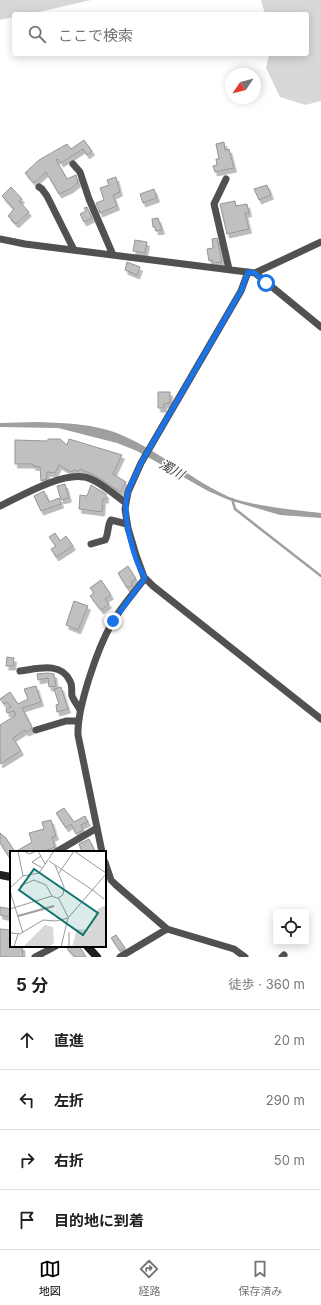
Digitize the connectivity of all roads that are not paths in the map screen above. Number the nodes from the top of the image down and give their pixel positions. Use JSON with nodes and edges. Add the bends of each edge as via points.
{"nodes":[{"id":1,"x":73,"y":164,"type":"dead end"},
{"id":2,"x":226,"y":179,"type":"dead end"},
{"id":3,"x":39,"y":187,"type":"dead end"},
{"id":4,"x":0,"y":239,"type":"edge"},
{"id":5,"x":321,"y":242,"type":"edge"},
{"id":6,"x":74,"y":250,"type":"junction"},
{"id":7,"x":113,"y":255,"type":"junction"},
{"id":8,"x":229,"y":269,"type":"junction"},
{"id":9,"x":251,"y":272,"type":"junction"},
{"id":10,"x":321,"y":327,"type":"edge"},
{"id":11,"x":126,"y":503,"type":"junction"},
{"id":12,"x":0,"y":506,"type":"edge"},
{"id":13,"x":127,"y":524,"type":"junction"},
{"id":14,"x":91,"y":544,"type":"dead end"},
{"id":15,"x":145,"y":578,"type":"junction"},
{"id":16,"x":20,"y":671,"type":"dead end"},
{"id":17,"x":80,"y":710,"type":"junction"},
{"id":18,"x":321,"y":719,"type":"edge"},
{"id":19,"x":78,"y":721,"type":"junction"},
{"id":20,"x":36,"y":730,"type":"dead end"},
{"id":21,"x":97,"y":828,"type":"junction"},
{"id":22,"x":58,"y":851,"type":"edge"},
{"id":23,"x":102,"y":851,"type":"edge"},
{"id":24,"x":106,"y":865,"type":"edge"},
{"id":25,"x":0,"y":876,"type":"edge"},
{"id":26,"x":10,"y":877,"type":"edge"},
{"id":27,"x":167,"y":929,"type":"junction"},
{"id":28,"x":54,"y":947,"type":"edge"},
{"id":29,"x":88,"y":947,"type":"edge"},
{"id":30,"x":35,"y":957,"type":"edge"},
{"id":31,"x":97,"y":957,"type":"edge"},
{"id":32,"x":120,"y":957,"type":"edge"},
{"id":33,"x":245,"y":957,"type":"edge"}],
"edges":[{"from":1,"to":7,"type":"street","via":[[80,172]]},
{"from":2,"to":8,"type":"street","via":[[214,204]]},
{"from":3,"to":6,"type":"street","via":[[47,196]]},
{"from":4,"to":6,"type":"street"},
{"from":5,"to":9,"type":"street"},
{"from":6,"to":7,"type":"street"},
{"from":7,"to":8,"type":"street"},
{"from":8,"to":9,"type":"street"},
{"from":9,"to":10,"type":"street"},
{"from":9,"to":11,"type":"street","via":[[141,463]]},
{"from":11,"to":12,"type":"street","via":[[97,483],[79,477],[64,479]]},
{"from":11,"to":13,"type":"street"},
{"from":13,"to":14,"type":"street","via":[[111,520],[105,540]]},
{"from":13,"to":15,"type":"street"},
{"from":15,"to":17,"type":"street","via":[[105,635]]},
{"from":15,"to":18,"type":"street"},
{"from":16,"to":17,"type":"street","via":[[57,668],[63,671],[70,681],[72,696]]},
{"from":17,"to":19,"type":"street"},
{"from":19,"to":20,"type":"street"},
{"from":19,"to":21,"type":"street","via":[[78,735]]},
{"from":21,"to":22,"type":"street"},
{"from":21,"to":23,"type":"street"},
{"from":24,"to":27,"type":"street","via":[[116,885]]},
{"from":25,"to":26,"type":"main road"},
{"from":27,"to":32,"type":"street"},
{"from":27,"to":33,"type":"street","via":[[234,949]]},
{"from":28,"to":30,"type":"street"},
{"from":29,"to":31,"type":"main road"}]}
